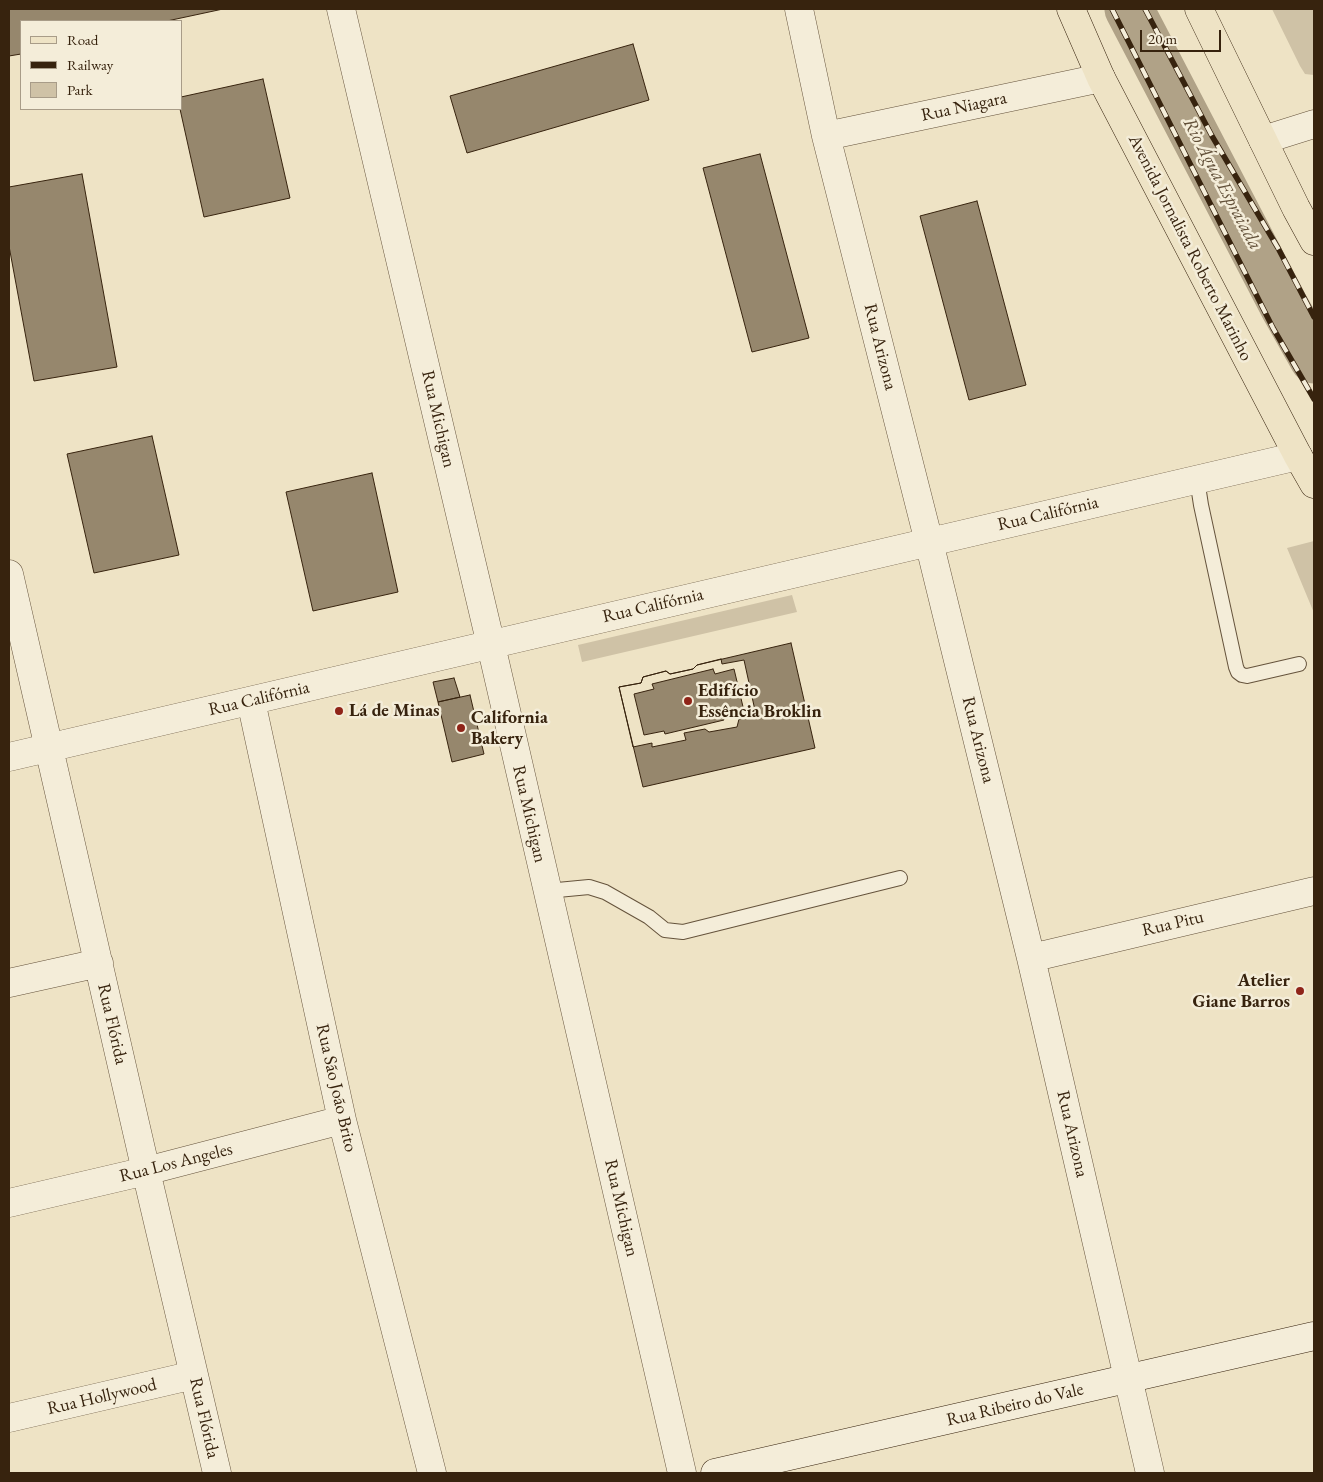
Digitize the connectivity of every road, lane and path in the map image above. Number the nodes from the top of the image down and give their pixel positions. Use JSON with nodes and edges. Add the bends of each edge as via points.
{"nodes":[{"id":1,"x":341,"y":9,"type":"edge"},
{"id":2,"x":800,"y":9,"type":"edge"},
{"id":3,"x":1071,"y":9,"type":"edge"},
{"id":4,"x":1199,"y":9,"type":"edge"},
{"id":5,"x":1102,"y":78,"type":"junction"},
{"id":6,"x":1314,"y":124,"type":"edge"},
{"id":7,"x":826,"y":136,"type":"junction"},
{"id":8,"x":1262,"y":140,"type":"junction"},
{"id":9,"x":1314,"y":242,"type":"edge"},
{"id":10,"x":1298,"y":456,"type":"junction"},
{"id":11,"x":1197,"y":479,"type":"junction"},
{"id":12,"x":1314,"y":484,"type":"edge"},
{"id":13,"x":929,"y":542,"type":"junction"},
{"id":14,"x":9,"y":574,"type":"edge"},
{"id":15,"x":491,"y":645,"type":"junction"},
{"id":16,"x":1299,"y":664,"type":"dead end"},
{"id":17,"x":251,"y":701,"type":"junction"},
{"id":18,"x":49,"y":748,"type":"junction"},
{"id":19,"x":9,"y":758,"type":"edge"},
{"id":20,"x":900,"y":878,"type":"dead end"},
{"id":21,"x":1314,"y":891,"type":"edge"},
{"id":22,"x":547,"y":892,"type":"junction"},
{"id":23,"x":1031,"y":958,"type":"junction"},
{"id":24,"x":99,"y":963,"type":"junction"},
{"id":25,"x":9,"y":983,"type":"edge"},
{"id":26,"x":342,"y":1120,"type":"junction"},
{"id":27,"x":146,"y":1171,"type":"junction"},
{"id":28,"x":9,"y":1203,"type":"edge"},
{"id":29,"x":1314,"y":1336,"type":"edge"},
{"id":30,"x":194,"y":1375,"type":"junction"},
{"id":31,"x":1128,"y":1379,"type":"junction"},
{"id":32,"x":9,"y":1418,"type":"edge"},
{"id":33,"x":218,"y":1473,"type":"edge"},
{"id":34,"x":432,"y":1473,"type":"edge"},
{"id":35,"x":682,"y":1473,"type":"edge"},
{"id":36,"x":715,"y":1473,"type":"edge"},
{"id":37,"x":1150,"y":1473,"type":"edge"}],
"edges":[{"from":1,"to":15,"type":"street","name":"Rua Michigan"},
{"from":2,"to":7,"type":"street","name":"Rua Arizona"},
{"from":3,"to":5,"type":"main road","name":"Avenida Jornalista Roberto Marinho"},
{"from":4,"to":8,"type":"main road"},
{"from":5,"to":7,"type":"street","name":"Rua Niagara"},
{"from":5,"to":10,"type":"main road","name":"Avenida Jornalista Roberto Marinho"},
{"from":6,"to":8,"type":"street"},
{"from":7,"to":13,"type":"street","name":"Rua Arizona"},
{"from":8,"to":9,"type":"main road"},
{"from":10,"to":11,"type":"street","name":"Rua Califórnia"},
{"from":10,"to":12,"type":"main road","name":"Avenida Jornalista Roberto Marinho"},
{"from":11,"to":13,"type":"street","name":"Rua Califórnia"},
{"from":11,"to":16,"type":"lane","via":[[1238,672],[1247,676]]},
{"from":13,"to":15,"type":"street","name":"Rua Califórnia"},
{"from":13,"to":23,"type":"street","name":"Rua Arizona"},
{"from":14,"to":18,"type":"street","name":"Rua Flórida"},
{"from":15,"to":17,"type":"street","name":"Rua Califórnia"},
{"from":15,"to":22,"type":"street","name":"Rua Michigan"},
{"from":17,"to":18,"type":"street","name":"Rua Califórnia"},
{"from":17,"to":26,"type":"street","name":"Rua São João Brito"},
{"from":18,"to":19,"type":"street","name":"Rua Califórnia"},
{"from":18,"to":24,"type":"street","name":"Rua Flórida"},
{"from":20,"to":22,"type":"lane","via":[[683,932],[665,930],[605,892],[589,887]]},
{"from":21,"to":23,"type":"street","name":"Rua Pitu"},
{"from":22,"to":35,"type":"street","name":"Rua Michigan"},
{"from":23,"to":31,"type":"street","name":"Rua Arizona"},
{"from":24,"to":25,"type":"street"},
{"from":24,"to":27,"type":"street","name":"Rua Flórida"},
{"from":26,"to":27,"type":"street","name":"Rua Los Angeles"},
{"from":26,"to":34,"type":"street","name":"Rua São João Brito"},
{"from":27,"to":28,"type":"street","name":"Rua Los Angeles"},
{"from":27,"to":30,"type":"street","name":"Rua Flórida"},
{"from":29,"to":31,"type":"street","name":"Rua Ribeiro do Vale"},
{"from":30,"to":32,"type":"street","name":"Rua Hollywood"},
{"from":30,"to":33,"type":"street","name":"Rua Flórida"},
{"from":31,"to":36,"type":"street","name":"Rua Ribeiro do Vale"},
{"from":31,"to":37,"type":"street","name":"Rua Arizona"}]}
